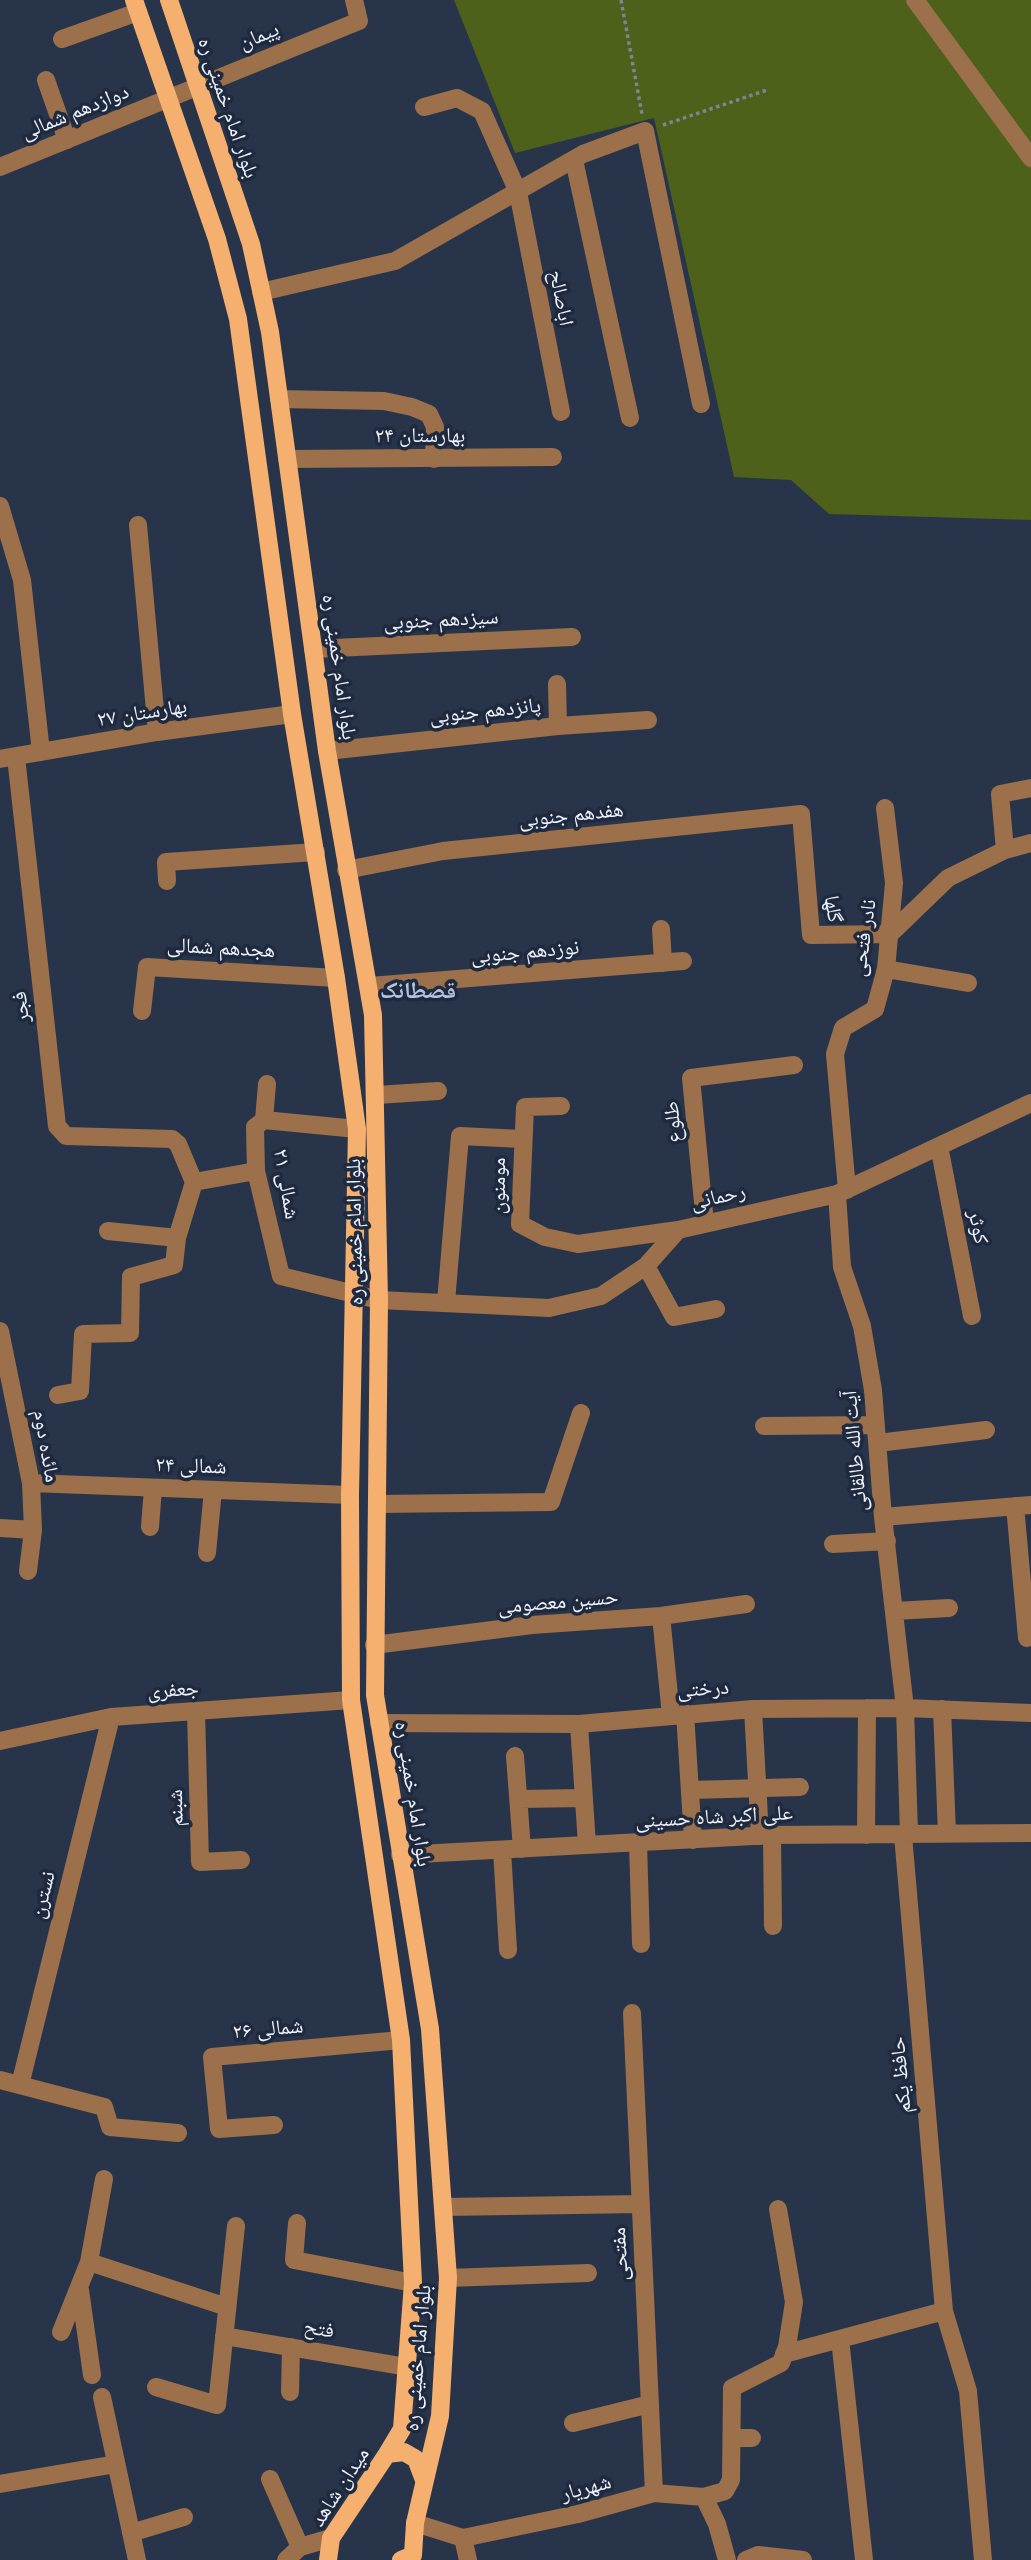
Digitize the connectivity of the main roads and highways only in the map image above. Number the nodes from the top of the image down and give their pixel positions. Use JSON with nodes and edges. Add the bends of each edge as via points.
{"nodes":[{"id":1,"x":169,"y":0,"type":"edge"},
{"id":2,"x":136,"y":6,"type":"edge"},
{"id":3,"x":387,"y":2454,"type":"junction"},
{"id":4,"x":424,"y":2480,"type":"junction"},
{"id":5,"x":408,"y":2558,"type":"edge"},
{"id":6,"x":328,"y":2560,"type":"edge"}],
"edges":[{"from":1,"to":4,"type":"main road","name":"بلوار امام خمینی ره","via":[[251,244],[261,292],[327,751],[370,986],[377,1095],[379,1300],[374,1695],[430,2029],[448,2278],[440,2416]]},
{"from":2,"to":3,"type":"main road","name":"بلوار امام خمینی ره","via":[[217,239],[238,319],[292,714],[357,1129],[351,1700],[401,2040],[413,2283],[402,2429]]},
{"from":3,"to":4,"type":"main road","name":"میدان شاهد","via":[[404,2452],[416,2459]]},
{"from":3,"to":6,"type":"main road","name":"میدان شاهد","via":[[331,2538]]},
{"from":4,"to":5,"type":"main road"}]}
